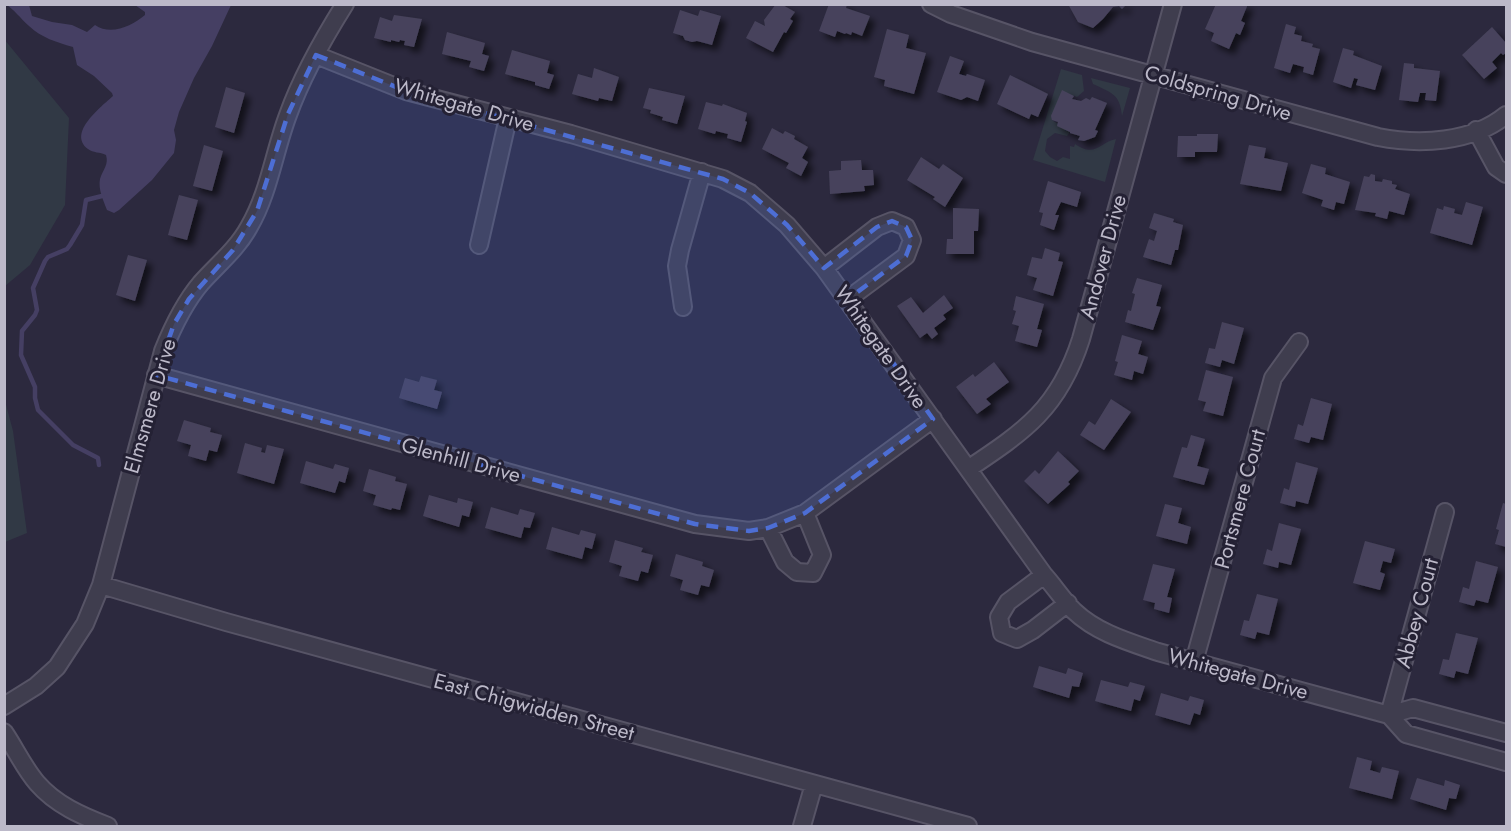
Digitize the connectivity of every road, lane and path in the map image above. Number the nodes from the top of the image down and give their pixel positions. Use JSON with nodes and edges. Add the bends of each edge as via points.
{"nodes":[{"id":1,"x":345,"y":4,"type":"edge"},
{"id":2,"x":931,"y":4,"type":"edge"},
{"id":3,"x":1173,"y":4,"type":"edge"},
{"id":4,"x":316,"y":55,"type":"junction"},
{"id":5,"x":1153,"y":75,"type":"junction"},
{"id":6,"x":1506,"y":115,"type":"edge"},
{"id":7,"x":508,"y":118,"type":"junction"},
{"id":8,"x":1476,"y":130,"type":"junction"},
{"id":9,"x":702,"y":172,"type":"junction"},
{"id":10,"x":1506,"y":174,"type":"edge"},
{"id":11,"x":478,"y":245,"type":"dead end"},
{"id":12,"x":824,"y":268,"type":"junction"},
{"id":13,"x":848,"y":299,"type":"junction"},
{"id":14,"x":683,"y":307,"type":"dead end"},
{"id":15,"x":1299,"y":342,"type":"dead end"},
{"id":16,"x":156,"y":375,"type":"junction"},
{"id":17,"x":933,"y":419,"type":"junction"},
{"id":18,"x":968,"y":469,"type":"junction"},
{"id":19,"x":1444,"y":512,"type":"dead end"},
{"id":20,"x":805,"y":513,"type":"junction"},
{"id":21,"x":768,"y":528,"type":"junction"},
{"id":22,"x":1044,"y":575,"type":"junction"},
{"id":23,"x":101,"y":585,"type":"junction"},
{"id":24,"x":1068,"y":603,"type":"junction"},
{"id":25,"x":1194,"y":662,"type":"junction"},
{"id":26,"x":4,"y":706,"type":"edge"},
{"id":27,"x":1389,"y":715,"type":"junction"},
{"id":28,"x":4,"y":732,"type":"edge"},
{"id":29,"x":1506,"y":733,"type":"edge"},
{"id":30,"x":1506,"y":762,"type":"edge"},
{"id":31,"x":814,"y":784,"type":"junction"},
{"id":32,"x":108,"y":826,"type":"edge"},
{"id":33,"x":802,"y":826,"type":"edge"},
{"id":34,"x":968,"y":826,"type":"edge"}],
"edges":[{"from":1,"to":4,"type":"street","name":"Elmsmere Drive"},
{"from":2,"to":5,"type":"street","name":"Coldspring Drive","via":[[1032,42]]},
{"from":3,"to":5,"type":"street","name":"Andover Drive"},
{"from":4,"to":7,"type":"street","name":"Whitegate Drive","via":[[406,91]]},
{"from":4,"to":16,"type":"street","name":"Elmsmere Drive","via":[[288,114],[248,229],[189,299],[174,324]]},
{"from":5,"to":8,"type":"street","name":"Coldspring Drive","via":[[1396,140],[1437,140]]},
{"from":5,"to":18,"type":"street","name":"Andover Drive","via":[[1081,339],[1067,376],[1040,415]]},
{"from":6,"to":8,"type":"street","name":"Coldspring Drive"},
{"from":7,"to":9,"type":"street","name":"Whitegate Drive"},
{"from":7,"to":11,"type":"street"},
{"from":8,"to":10,"type":"street","via":[[1496,167]]},
{"from":9,"to":12,"type":"street","name":"Whitegate Drive","via":[[750,193],[787,225]]},
{"from":9,"to":14,"type":"street","via":[[680,250]]},
{"from":12,"to":13,"type":"street","name":"Whitegate Drive"},
{"from":12,"to":13,"type":"street","via":[[877,226],[892,221],[906,227],[912,240],[906,256]]},
{"from":13,"to":17,"type":"street","name":"Whitegate Drive"},
{"from":15,"to":25,"type":"street","name":"Portsmere Court","via":[[1273,378]]},
{"from":16,"to":21,"type":"street","name":"Glenhill Drive","via":[[695,524],[749,531]]},
{"from":16,"to":23,"type":"street","name":"Elmsmere Drive"},
{"from":17,"to":18,"type":"street","name":"Whitegate Drive"},
{"from":17,"to":20,"type":"street","name":"Glenhill Drive"},
{"from":18,"to":22,"type":"street","name":"Whitegate Drive"},
{"from":19,"to":27,"type":"street","name":"Abbey Court"},
{"from":20,"to":21,"type":"street","name":"Glenhill Drive"},
{"from":20,"to":21,"type":"street","via":[[822,555],[813,573],[797,572],[785,562]]},
{"from":22,"to":24,"type":"street","name":"Whitegate Drive"},
{"from":22,"to":24,"type":"street","via":[[1008,602],[999,617],[1002,633],[1017,639]]},
{"from":23,"to":26,"type":"street","name":"Elmsmere Drive","via":[[85,624],[57,667]]},
{"from":23,"to":31,"type":"street","name":"East Chigwidden Street"},
{"from":24,"to":25,"type":"street","name":"Whitegate Drive","via":[[1100,629],[1123,640]]},
{"from":25,"to":27,"type":"street","name":"Whitegate Drive"},
{"from":27,"to":29,"type":"street","name":"Whitegate Drive","via":[[1413,708]]},
{"from":27,"to":30,"type":"street","name":"Whitegate Drive","via":[[1406,734]]},
{"from":28,"to":32,"type":"street","via":[[36,782],[53,799]]},
{"from":31,"to":33,"type":"street"},
{"from":31,"to":34,"type":"street","name":"East Chigwidden Street"}]}
